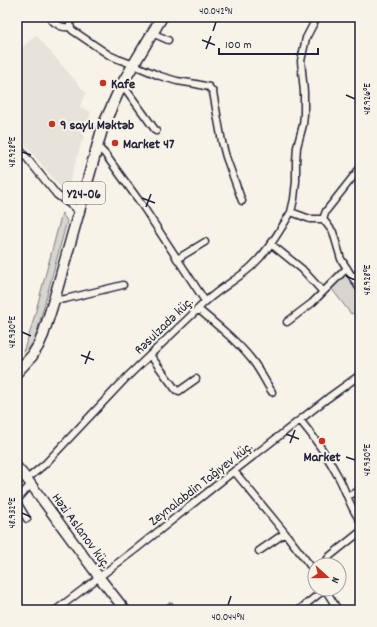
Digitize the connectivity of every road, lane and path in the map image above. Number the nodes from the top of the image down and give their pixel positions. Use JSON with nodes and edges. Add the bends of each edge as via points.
{"nodes":[{"id":1,"x":72,"y":17,"type":"edge"},
{"id":2,"x":162,"y":17,"type":"edge"},
{"id":3,"x":317,"y":17,"type":"edge"},
{"id":4,"x":51,"y":20,"type":"dead end"},
{"id":5,"x":70,"y":27,"type":"junction"},
{"id":6,"x":152,"y":33,"type":"junction"},
{"id":7,"x":168,"y":40,"type":"dead end"},
{"id":8,"x":134,"y":64,"type":"junction"},
{"id":9,"x":122,"y":84,"type":"junction"},
{"id":10,"x":156,"y":131,"type":"dead end"},
{"id":11,"x":17,"y":146,"type":"edge"},
{"id":12,"x":97,"y":146,"type":"junction"},
{"id":13,"x":360,"y":168,"type":"edge"},
{"id":14,"x":242,"y":201,"type":"dead end"},
{"id":15,"x":79,"y":210,"type":"junction"},
{"id":16,"x":291,"y":212,"type":"junction"},
{"id":17,"x":323,"y":219,"type":"junction"},
{"id":18,"x":205,"y":242,"type":"dead end"},
{"id":19,"x":271,"y":244,"type":"junction"},
{"id":20,"x":178,"y":259,"type":"junction"},
{"id":21,"x":347,"y":268,"type":"junction"},
{"id":22,"x":360,"y":272,"type":"edge"},
{"id":23,"x":353,"y":278,"type":"junction"},
{"id":24,"x":123,"y":285,"type":"dead end"},
{"id":25,"x":360,"y":288,"type":"edge"},
{"id":26,"x":323,"y":292,"type":"junction"},
{"id":27,"x":54,"y":300,"type":"junction"},
{"id":28,"x":205,"y":302,"type":"junction"},
{"id":29,"x":198,"y":309,"type":"junction"},
{"id":30,"x":287,"y":322,"type":"dead end"},
{"id":31,"x":150,"y":355,"type":"junction"},
{"id":32,"x":17,"y":372,"type":"edge"},
{"id":33,"x":360,"y":375,"type":"edge"},
{"id":34,"x":196,"y":379,"type":"dead end"},
{"id":35,"x":272,"y":392,"type":"dead end"},
{"id":36,"x":300,"y":420,"type":"junction"},
{"id":37,"x":17,"y":467,"type":"edge"},
{"id":38,"x":234,"y":471,"type":"junction"},
{"id":39,"x":29,"y":482,"type":"junction"},
{"id":40,"x":360,"y":491,"type":"edge"},
{"id":41,"x":347,"y":496,"type":"junction"},
{"id":42,"x":27,"y":519,"type":"dead end"},
{"id":43,"x":360,"y":520,"type":"edge"},
{"id":44,"x":360,"y":532,"type":"edge"},
{"id":45,"x":285,"y":533,"type":"junction"},
{"id":46,"x":259,"y":551,"type":"dead end"},
{"id":47,"x":329,"y":557,"type":"edge"},
{"id":48,"x":307,"y":562,"type":"edge"},
{"id":49,"x":99,"y":577,"type":"junction"},
{"id":50,"x":315,"y":597,"type":"edge"},
{"id":51,"x":330,"y":597,"type":"edge"},
{"id":52,"x":56,"y":610,"type":"edge"},
{"id":53,"x":125,"y":610,"type":"edge"},
{"id":54,"x":299,"y":610,"type":"edge"},
{"id":55,"x":338,"y":610,"type":"edge"}],
"edges":[{"from":1,"to":5,"type":"street"},
{"from":2,"to":6,"type":"main road","number":"Y24-06"},
{"from":3,"to":16,"type":"street","via":[[306,38],[301,61],[304,114],[297,148],[296,181]]},
{"from":4,"to":5,"type":"street","via":[[60,27]]},
{"from":5,"to":8,"type":"street","via":[[109,55]]},
{"from":6,"to":7,"type":"street"},
{"from":6,"to":8,"type":"main road","number":"Y24-06"},
{"from":8,"to":9,"type":"main road","number":"Y24-06"},
{"from":8,"to":14,"type":"street","via":[[160,76],[196,84],[213,92],[222,142]]},
{"from":9,"to":10,"type":"street"},
{"from":9,"to":12,"type":"main road","number":"Y24-06"},
{"from":11,"to":15,"type":"street","via":[[57,195]]},
{"from":12,"to":15,"type":"main road","number":"Y24-06"},
{"from":12,"to":20,"type":"street","via":[[126,183]]},
{"from":13,"to":17,"type":"street","via":[[326,211]]},
{"from":15,"to":27,"type":"main road","number":"Y24-06"},
{"from":16,"to":17,"type":"street","via":[[310,219]]},
{"from":16,"to":19,"type":"street","name":"Rəsulzadə küç."},
{"from":17,"to":21,"type":"street","via":[[332,232]]},
{"from":18,"to":20,"type":"street"},
{"from":19,"to":26,"type":"street","via":[[302,269]]},
{"from":19,"to":28,"type":"street","name":"Rəsulzadə küç.","via":[[251,266]]},
{"from":20,"to":28,"type":"street"},
{"from":21,"to":23,"type":"street"},
{"from":21,"to":26,"type":"street"},
{"from":22,"to":23,"type":"street"},
{"from":23,"to":25,"type":"street"},
{"from":24,"to":27,"type":"street","via":[[64,300]]},
{"from":26,"to":30,"type":"street"},
{"from":27,"to":32,"type":"main road","number":"Y24-06","via":[[38,346]]},
{"from":28,"to":29,"type":"street","name":"Rəsulzadə küç."},
{"from":29,"to":31,"type":"street","name":"Rəsulzadə küç."},
{"from":29,"to":35,"type":"street","via":[[243,349]]},
{"from":31,"to":34,"type":"street","via":[[176,390],[179,391]]},
{"from":31,"to":39,"type":"street","name":"Rəsulzadə küç."},
{"from":33,"to":36,"type":"street","name":"Zeynalabdin Tağıyev küç."},
{"from":36,"to":38,"type":"street","name":"Zeynalabdin Tağıyev küç."},
{"from":36,"to":41,"type":"street","via":[[324,452]]},
{"from":37,"to":39,"type":"main road","name":"Həzi Aslanov küç."},
{"from":38,"to":45,"type":"street"},
{"from":38,"to":49,"type":"street","name":"Zeynalabdin Tağıyev küç."},
{"from":39,"to":42,"type":"street","name":"Rəsulzadə küç.","via":[[18,499],[18,504]]},
{"from":39,"to":49,"type":"main road","name":"Həzi Aslanov küç."},
{"from":40,"to":41,"type":"street"},
{"from":41,"to":43,"type":"street"},
{"from":44,"to":47,"type":"street"},
{"from":45,"to":46,"type":"street"},
{"from":45,"to":48,"type":"street"},
{"from":49,"to":52,"type":"street","name":"Zeynalabdin Tağıyev küç."},
{"from":49,"to":53,"type":"main road","name":"Həzi Aslanov küç."},
{"from":50,"to":54,"type":"street"},
{"from":51,"to":55,"type":"street"}]}
